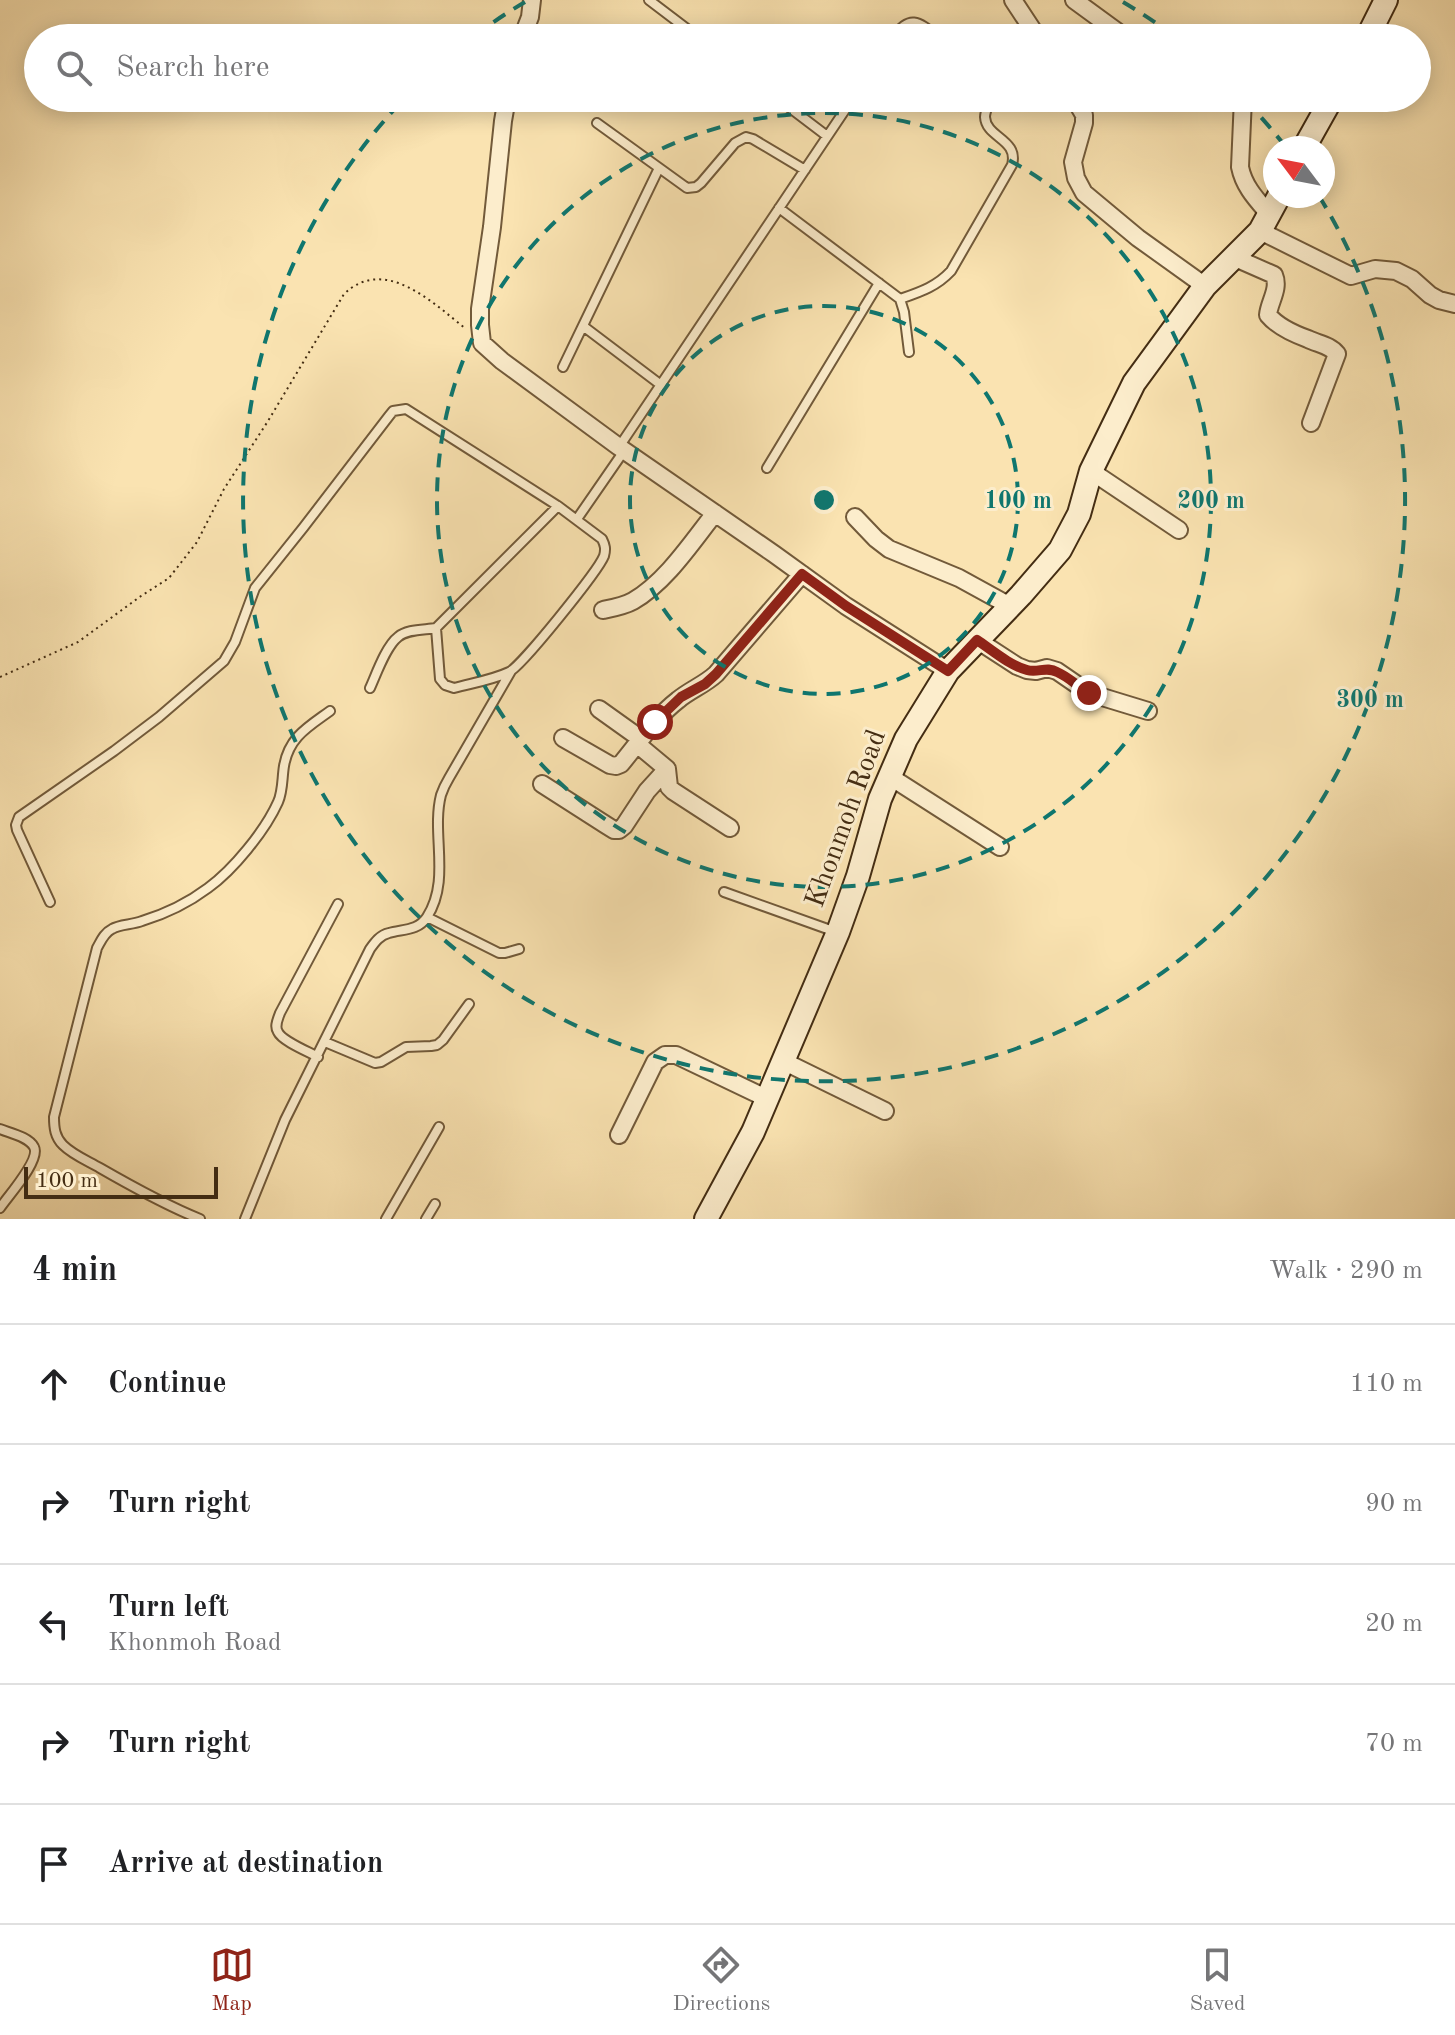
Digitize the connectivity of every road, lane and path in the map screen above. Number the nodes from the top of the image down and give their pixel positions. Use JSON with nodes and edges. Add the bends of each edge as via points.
{"nodes":[{"id":1,"x":532,"y":0,"type":"edge"},
{"id":2,"x":649,"y":0,"type":"edge"},
{"id":3,"x":1013,"y":0,"type":"edge"},
{"id":4,"x":1074,"y":0,"type":"edge"},
{"id":5,"x":1386,"y":0,"type":"edge"},
{"id":6,"x":527,"y":24,"type":"edge"},
{"id":7,"x":681,"y":24,"type":"edge"},
{"id":8,"x":1029,"y":24,"type":"edge"},
{"id":9,"x":1107,"y":24,"type":"edge"},
{"id":10,"x":1374,"y":24,"type":"edge"},
{"id":11,"x":505,"y":112,"type":"edge"},
{"id":12,"x":795,"y":112,"type":"edge"},
{"id":13,"x":843,"y":112,"type":"edge"},
{"id":14,"x":985,"y":112,"type":"edge"},
{"id":15,"x":1082,"y":112,"type":"edge"},
{"id":16,"x":1242,"y":112,"type":"edge"},
{"id":17,"x":1324,"y":112,"type":"edge"},
{"id":18,"x":597,"y":123,"type":"dead end"},
{"id":19,"x":827,"y":136,"type":"junction"},
{"id":20,"x":1311,"y":136,"type":"edge"},
{"id":21,"x":659,"y":168,"type":"junction"},
{"id":22,"x":805,"y":170,"type":"junction"},
{"id":23,"x":779,"y":208,"type":"junction"},
{"id":24,"x":1269,"y":214,"type":"edge"},
{"id":25,"x":1233,"y":257,"type":"junction"},
{"id":26,"x":879,"y":283,"type":"junction"},
{"id":27,"x":1205,"y":286,"type":"junction"},
{"id":28,"x":900,"y":299,"type":"junction"},
{"id":29,"x":1455,"y":304,"type":"edge"},
{"id":30,"x":583,"y":326,"type":"junction"},
{"id":31,"x":482,"y":343,"type":"junction"},
{"id":32,"x":909,"y":352,"type":"dead end"},
{"id":33,"x":563,"y":367,"type":"dead end"},
{"id":34,"x":661,"y":385,"type":"junction"},
{"id":35,"x":1311,"y":423,"type":"dead end"},
{"id":36,"x":622,"y":448,"type":"junction"},
{"id":37,"x":767,"y":468,"type":"dead end"},
{"id":38,"x":1091,"y":471,"type":"junction"},
{"id":39,"x":558,"y":506,"type":"junction"},
{"id":40,"x":715,"y":513,"type":"junction"},
{"id":41,"x":855,"y":517,"type":"dead end"},
{"id":42,"x":577,"y":519,"type":"junction"},
{"id":43,"x":1179,"y":530,"type":"dead end"},
{"id":44,"x":802,"y":574,"type":"junction"},
{"id":45,"x":1010,"y":606,"type":"junction"},
{"id":46,"x":603,"y":610,"type":"dead end"},
{"id":47,"x":436,"y":628,"type":"junction"},
{"id":48,"x":977,"y":640,"type":"junction"},
{"id":49,"x":511,"y":671,"type":"junction"},
{"id":50,"x":948,"y":671,"type":"junction"},
{"id":51,"x":0,"y":677,"type":"edge"},
{"id":52,"x":370,"y":688,"type":"dead end"},
{"id":53,"x":599,"y":709,"type":"dead end"},
{"id":54,"x":330,"y":711,"type":"dead end"},
{"id":55,"x":1148,"y":711,"type":"dead end"},
{"id":56,"x":563,"y":738,"type":"dead end"},
{"id":57,"x":639,"y":741,"type":"junction"},
{"id":58,"x":667,"y":769,"type":"junction"},
{"id":59,"x":889,"y":776,"type":"junction"},
{"id":60,"x":542,"y":784,"type":"dead end"},
{"id":61,"x":730,"y":828,"type":"dead end"},
{"id":62,"x":1000,"y":847,"type":"dead end"},
{"id":63,"x":724,"y":892,"type":"dead end"},
{"id":64,"x":50,"y":902,"type":"dead end"},
{"id":65,"x":338,"y":904,"type":"dead end"},
{"id":66,"x":427,"y":917,"type":"junction"},
{"id":67,"x":838,"y":932,"type":"junction"},
{"id":68,"x":519,"y":949,"type":"dead end"},
{"id":69,"x":469,"y":1004,"type":"dead end"},
{"id":70,"x":325,"y":1042,"type":"junction"},
{"id":71,"x":318,"y":1057,"type":"junction"},
{"id":72,"x":783,"y":1061,"type":"junction"},
{"id":73,"x":768,"y":1099,"type":"junction"},
{"id":74,"x":885,"y":1111,"type":"dead end"},
{"id":75,"x":439,"y":1127,"type":"dead end"},
{"id":76,"x":0,"y":1129,"type":"edge"},
{"id":77,"x":619,"y":1135,"type":"dead end"},
{"id":78,"x":435,"y":1204,"type":"dead end"},
{"id":79,"x":0,"y":1208,"type":"edge"},
{"id":80,"x":200,"y":1219,"type":"edge"},
{"id":81,"x":245,"y":1219,"type":"edge"},
{"id":82,"x":386,"y":1219,"type":"edge"},
{"id":83,"x":426,"y":1219,"type":"edge"},
{"id":84,"x":706,"y":1219,"type":"edge"}],
"edges":[{"from":1,"to":6,"type":"street"},
{"from":2,"to":7,"type":"lane"},
{"from":3,"to":8,"type":"street"},
{"from":4,"to":9,"type":"street"},
{"from":5,"to":10,"type":"main road"},
{"from":11,"to":31,"type":"street","via":[[480,309]]},
{"from":12,"to":19,"type":"lane"},
{"from":13,"to":19,"type":"lane"},
{"from":14,"to":28,"type":"lane","via":[[990,128],[1012,149],[1012,165],[951,271],[932,288]]},
{"from":15,"to":27,"type":"street","via":[[1073,162],[1084,193]]},
{"from":16,"to":24,"type":"street","via":[[1242,175]]},
{"from":17,"to":20,"type":"main road"},
{"from":18,"to":21,"type":"lane"},
{"from":19,"to":22,"type":"lane"},
{"from":21,"to":22,"type":"lane","via":[[687,188],[696,187],[746,137]]},
{"from":21,"to":30,"type":"lane"},
{"from":22,"to":23,"type":"lane"},
{"from":23,"to":26,"type":"lane"},
{"from":23,"to":34,"type":"lane"},
{"from":24,"to":25,"type":"main road","name":"Khonmoh Road"},
{"from":24,"to":29,"type":"street","via":[[1343,273],[1396,271],[1430,295]]},
{"from":25,"to":27,"type":"main road","name":"Khonmoh Road"},
{"from":25,"to":35,"type":"street","via":[[1274,275],[1268,315],[1272,320],[1337,354]]},
{"from":26,"to":28,"type":"lane"},
{"from":26,"to":37,"type":"lane"},
{"from":27,"to":38,"type":"main road","name":"Khonmoh Road","via":[[1134,383]]},
{"from":28,"to":32,"type":"lane"},
{"from":30,"to":33,"type":"lane"},
{"from":30,"to":34,"type":"lane"},
{"from":31,"to":36,"type":"street"},
{"from":31,"to":51,"type":"path","via":[[399,282],[376,278],[354,284],[224,489],[197,542],[169,578],[78,642]]},
{"from":34,"to":36,"type":"lane"},
{"from":36,"to":40,"type":"street"},
{"from":36,"to":42,"type":"lane"},
{"from":38,"to":43,"type":"street"},
{"from":38,"to":45,"type":"main road","name":"Khonmoh Road","via":[[1071,532]]},
{"from":39,"to":42,"type":"lane"},
{"from":39,"to":47,"type":"lane"},
{"from":39,"to":64,"type":"lane","via":[[410,410],[393,411],[255,588],[224,661],[114,751],[19,817],[17,830]]},
{"from":40,"to":44,"type":"street"},
{"from":40,"to":46,"type":"street","via":[[641,595]]},
{"from":41,"to":45,"type":"street","via":[[889,549]]},
{"from":42,"to":49,"type":"lane","via":[[606,546],[598,569]]},
{"from":44,"to":50,"type":"street"},
{"from":44,"to":57,"type":"street","via":[[716,674],[670,706]]},
{"from":45,"to":48,"type":"main road","name":"Khonmoh Road"},
{"from":47,"to":49,"type":"lane","via":[[440,679],[445,685],[454,688]]},
{"from":47,"to":52,"type":"lane","via":[[398,637]]},
{"from":48,"to":50,"type":"main road","name":"Khonmoh Road"},
{"from":48,"to":55,"type":"street","via":[[1017,666],[1057,671],[1089,693]]},
{"from":49,"to":66,"type":"lane","via":[[442,793],[437,894]]},
{"from":50,"to":59,"type":"main road","name":"Khonmoh Road"},
{"from":53,"to":57,"type":"street"},
{"from":54,"to":80,"type":"lane","via":[[292,742],[277,804],[228,872],[178,907],[112,929],[97,948],[54,1130],[72,1152]]},
{"from":56,"to":57,"type":"street","via":[[616,766]]},
{"from":57,"to":58,"type":"street"},
{"from":58,"to":60,"type":"street","via":[[619,830]]},
{"from":58,"to":61,"type":"street","via":[[673,791]]},
{"from":59,"to":62,"type":"street"},
{"from":59,"to":67,"type":"main road","name":"Khonmoh Road"},
{"from":63,"to":67,"type":"lane"},
{"from":65,"to":71,"type":"lane","via":[[276,1024],[283,1038]]},
{"from":66,"to":68,"type":"lane","via":[[499,953]]},
{"from":66,"to":70,"type":"lane","via":[[414,928],[378,938]]},
{"from":67,"to":72,"type":"main road","name":"Khonmoh Road"},
{"from":69,"to":70,"type":"lane","via":[[437,1045],[406,1047],[381,1062]]},
{"from":70,"to":71,"type":"lane"},
{"from":71,"to":81,"type":"lane"},
{"from":72,"to":73,"type":"main road","name":"Khonmoh Road"},
{"from":72,"to":74,"type":"street"},
{"from":73,"to":77,"type":"street","via":[[676,1055],[665,1055],[655,1062]]},
{"from":73,"to":84,"type":"main road","name":"Khonmoh Road"},
{"from":75,"to":82,"type":"lane"},
{"from":76,"to":79,"type":"lane","via":[[26,1140],[36,1156]]},
{"from":78,"to":83,"type":"lane"}]}
